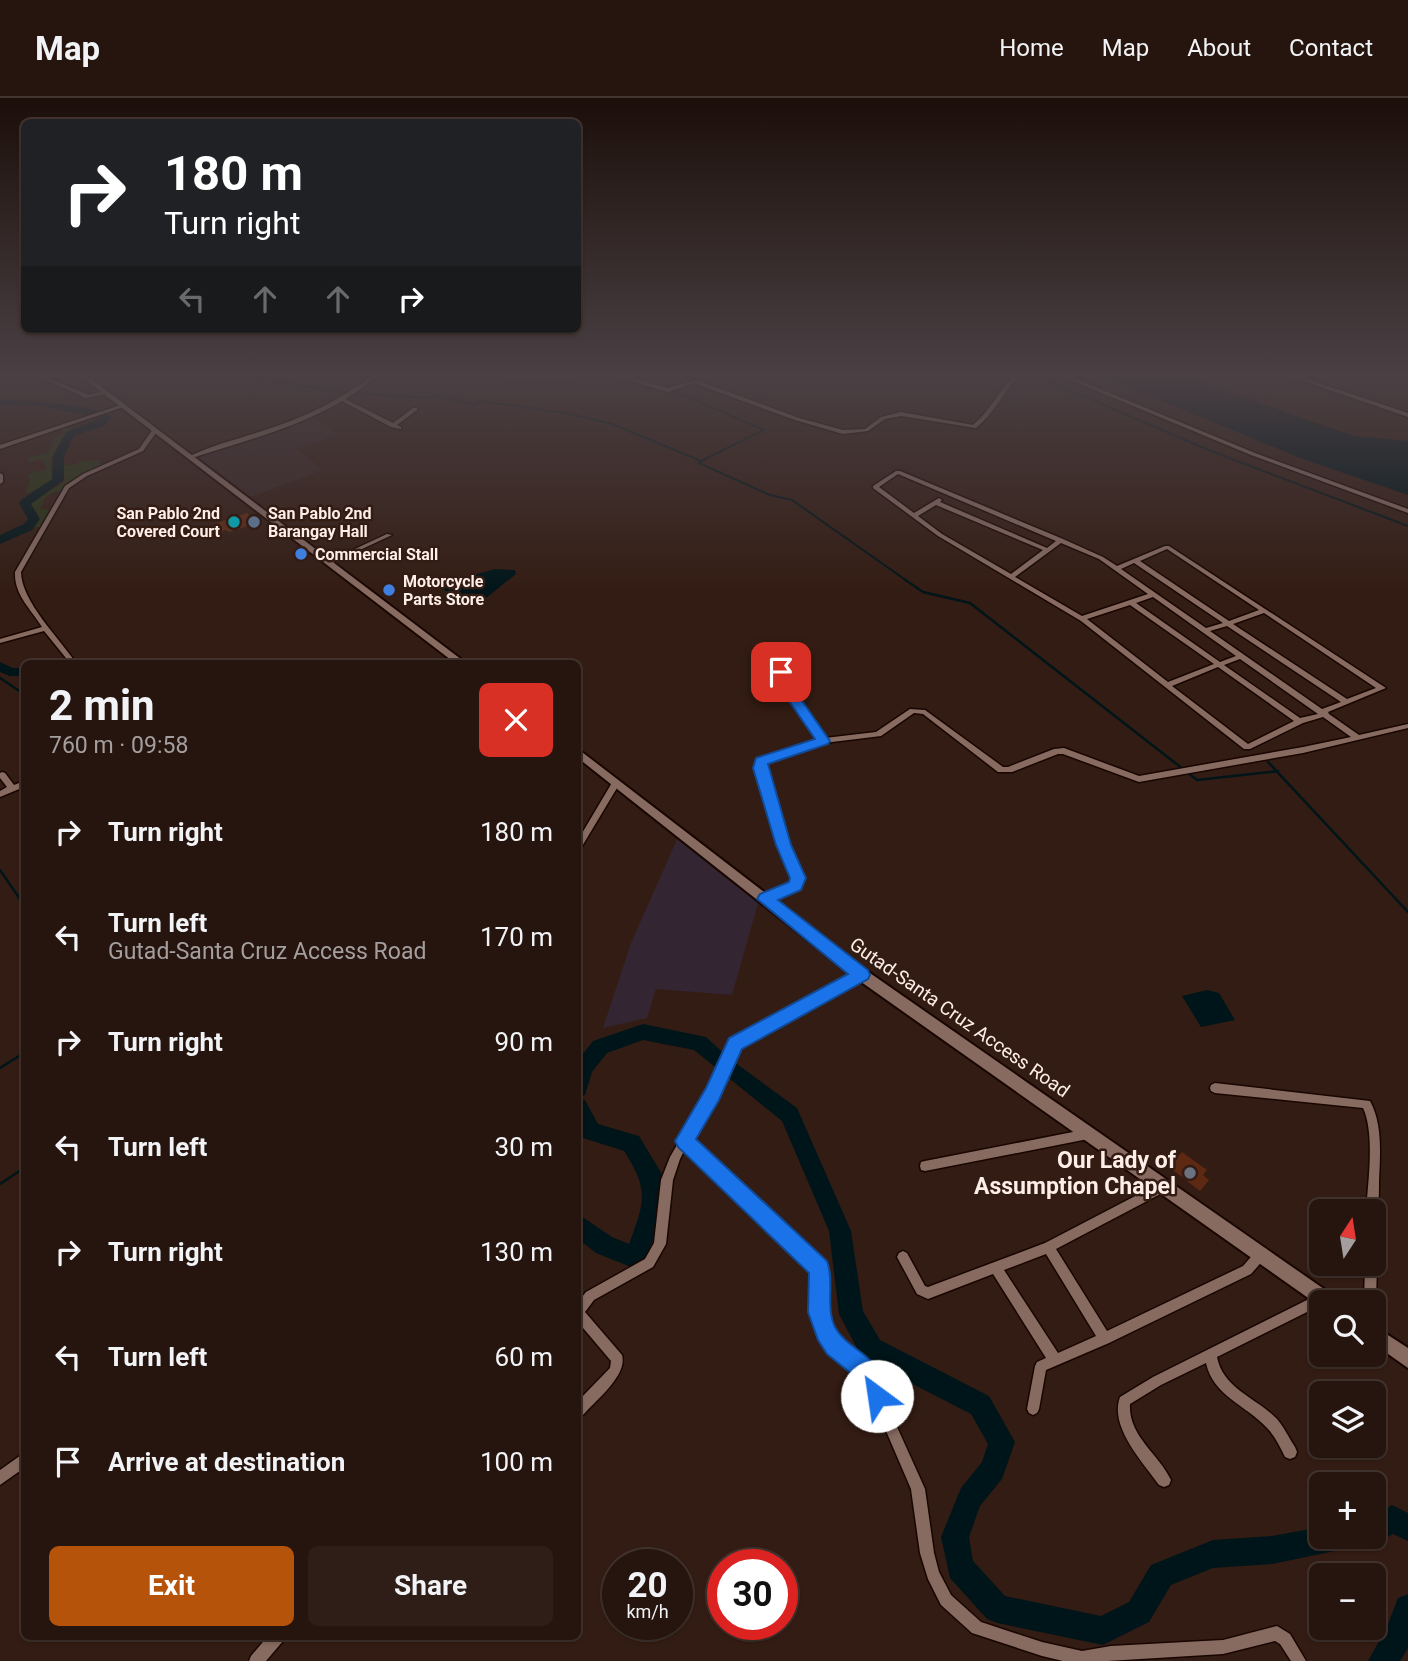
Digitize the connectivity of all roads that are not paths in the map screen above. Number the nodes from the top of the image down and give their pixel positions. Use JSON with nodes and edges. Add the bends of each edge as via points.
{"nodes":[{"id":1,"x":142,"y":448,"type":"edge"},
{"id":2,"x":181,"y":448,"type":"edge"},
{"id":3,"x":216,"y":448,"type":"edge"},
{"id":4,"x":1238,"y":448,"type":"edge"},
{"id":5,"x":192,"y":456,"type":"junction"},
{"id":6,"x":0,"y":475,"type":"edge"},
{"id":7,"x":0,"y":482,"type":"edge"},
{"id":8,"x":949,"y":494,"type":"junction"},
{"id":9,"x":935,"y":502,"type":"junction"},
{"id":10,"x":1408,"y":511,"type":"edge"},
{"id":11,"x":913,"y":516,"type":"junction"},
{"id":12,"x":389,"y":535,"type":"dead end"},
{"id":13,"x":1060,"y":540,"type":"junction"},
{"id":14,"x":1047,"y":550,"type":"junction"},
{"id":15,"x":1135,"y":561,"type":"junction"},
{"id":16,"x":330,"y":562,"type":"junction"},
{"id":17,"x":1116,"y":569,"type":"junction"},
{"id":18,"x":1011,"y":577,"type":"junction"},
{"id":19,"x":1153,"y":595,"type":"junction"},
{"id":20,"x":1130,"y":602,"type":"junction"},
{"id":21,"x":1264,"y":611,"type":"junction"},
{"id":22,"x":1081,"y":619,"type":"junction"},
{"id":23,"x":1228,"y":623,"type":"junction"},
{"id":24,"x":46,"y":628,"type":"junction"},
{"id":25,"x":1205,"y":631,"type":"junction"},
{"id":26,"x":1,"y":641,"type":"edge"},
{"id":27,"x":1241,"y":656,"type":"junction"},
{"id":28,"x":71,"y":660,"type":"edge"},
{"id":29,"x":457,"y":660,"type":"edge"},
{"id":30,"x":1219,"y":665,"type":"junction"},
{"id":31,"x":781,"y":672,"type":"dead end"},
{"id":32,"x":1167,"y":685,"type":"junction"},
{"id":33,"x":1346,"y":702,"type":"junction"},
{"id":34,"x":1323,"y":713,"type":"junction"},
{"id":35,"x":1299,"y":721,"type":"junction"},
{"id":36,"x":1408,"y":726,"type":"edge"},
{"id":37,"x":1358,"y":738,"type":"junction"},
{"id":38,"x":823,"y":741,"type":"junction"},
{"id":39,"x":581,"y":755,"type":"edge"},
{"id":40,"x":2,"y":775,"type":"edge"},
{"id":41,"x":616,"y":783,"type":"junction"},
{"id":42,"x":21,"y":785,"type":"edge"},
{"id":43,"x":12,"y":788,"type":"junction"},
{"id":44,"x":0,"y":794,"type":"edge"},
{"id":45,"x":581,"y":841,"type":"edge"},
{"id":46,"x":765,"y":899,"type":"junction"},
{"id":47,"x":862,"y":975,"type":"junction"},
{"id":48,"x":1215,"y":1088,"type":"dead end"},
{"id":49,"x":1090,"y":1134,"type":"junction"},
{"id":50,"x":684,"y":1141,"type":"junction"},
{"id":51,"x":925,"y":1166,"type":"dead end"},
{"id":52,"x":1164,"y":1186,"type":"junction"},
{"id":53,"x":1372,"y":1199,"type":"edge"},
{"id":54,"x":1048,"y":1247,"type":"junction"},
{"id":55,"x":1261,"y":1254,"type":"junction"},
{"id":56,"x":903,"y":1257,"type":"dead end"},
{"id":57,"x":995,"y":1267,"type":"junction"},
{"id":58,"x":1311,"y":1290,"type":"edge"},
{"id":59,"x":581,"y":1308,"type":"edge"},
{"id":60,"x":1309,"y":1308,"type":"edge"},
{"id":61,"x":581,"y":1316,"type":"edge"},
{"id":62,"x":1105,"y":1339,"type":"junction"},
{"id":63,"x":1386,"y":1343,"type":"edge"},
{"id":64,"x":1211,"y":1356,"type":"junction"},
{"id":65,"x":1408,"y":1359,"type":"edge"},
{"id":66,"x":1055,"y":1360,"type":"junction"},
{"id":67,"x":581,"y":1407,"type":"edge"},
{"id":68,"x":1033,"y":1409,"type":"dead end"},
{"id":69,"x":1290,"y":1452,"type":"dead end"},
{"id":70,"x":21,"y":1462,"type":"edge"},
{"id":71,"x":0,"y":1478,"type":"edge"},
{"id":72,"x":1164,"y":1480,"type":"dead end"},
{"id":73,"x":274,"y":1640,"type":"edge"},
{"id":74,"x":256,"y":1661,"type":"edge"},
{"id":75,"x":1299,"y":1661,"type":"edge"}],
"edges":[{"from":1,"to":24,"type":"street","via":[[67,486],[24,558],[17,583]]},
{"from":2,"to":5,"type":"main road"},
{"from":3,"to":5,"type":"street"},
{"from":4,"to":10,"type":"street"},
{"from":5,"to":16,"type":"main road"},
{"from":6,"to":7,"type":"street"},
{"from":8,"to":9,"type":"street"},
{"from":8,"to":11,"type":"street","via":[[898,472],[876,485],[875,489]]},
{"from":8,"to":13,"type":"street"},
{"from":9,"to":11,"type":"street"},
{"from":9,"to":14,"type":"street"},
{"from":11,"to":18,"type":"street"},
{"from":12,"to":16,"type":"street"},
{"from":13,"to":14,"type":"street"},
{"from":13,"to":17,"type":"street"},
{"from":14,"to":18,"type":"street"},
{"from":15,"to":17,"type":"street"},
{"from":15,"to":21,"type":"street","via":[[1167,548]]},
{"from":15,"to":23,"type":"street"},
{"from":16,"to":29,"type":"main road"},
{"from":17,"to":19,"type":"street"},
{"from":18,"to":22,"type":"street"},
{"from":19,"to":20,"type":"street"},
{"from":19,"to":25,"type":"street"},
{"from":20,"to":22,"type":"street"},
{"from":20,"to":30,"type":"street"},
{"from":21,"to":23,"type":"street"},
{"from":21,"to":33,"type":"street","via":[[1382,688]]},
{"from":22,"to":32,"type":"street"},
{"from":23,"to":25,"type":"street"},
{"from":23,"to":33,"type":"street"},
{"from":24,"to":26,"type":"street"},
{"from":24,"to":28,"type":"street"},
{"from":25,"to":27,"type":"street"},
{"from":27,"to":30,"type":"street"},
{"from":27,"to":34,"type":"street"},
{"from":30,"to":32,"type":"street"},
{"from":30,"to":35,"type":"street"},
{"from":31,"to":38,"type":"street"},
{"from":32,"to":35,"type":"street","via":[[1247,747]]},
{"from":33,"to":34,"type":"street"},
{"from":34,"to":35,"type":"street"},
{"from":34,"to":37,"type":"street"},
{"from":36,"to":37,"type":"street"},
{"from":37,"to":38,"type":"street","via":[[1136,778],[1060,751],[1001,770],[918,710],[878,734]]},
{"from":38,"to":46,"type":"street","via":[[761,761],[783,845],[798,878],[795,886]]},
{"from":39,"to":41,"type":"main road","name":"Gutad-Santa Cruz Access Road"},
{"from":40,"to":43,"type":"street"},
{"from":41,"to":45,"type":"street"},
{"from":41,"to":46,"type":"main road","name":"Gutad-Santa Cruz Access Road"},
{"from":42,"to":43,"type":"street"},
{"from":43,"to":44,"type":"street"},
{"from":46,"to":47,"type":"main road","name":"Gutad-Santa Cruz Access Road"},
{"from":47,"to":49,"type":"main road","name":"Gutad-Santa Cruz Access Road"},
{"from":47,"to":50,"type":"street","via":[[735,1044]]},
{"from":48,"to":53,"type":"street","via":[[1366,1104],[1374,1135]]},
{"from":49,"to":51,"type":"street"},
{"from":49,"to":52,"type":"main road","name":"Gutad-Santa Cruz Access Road"},
{"from":50,"to":59,"type":"street","via":[[667,1180],[660,1244],[649,1263],[590,1296]]},
{"from":50,"to":75,"type":"street","via":[[819,1268],[819,1312],[825,1332],[866,1371],[918,1489],[933,1574],[946,1600],[960,1614],[977,1628],[1082,1658],[1223,1647],[1277,1633]]},
{"from":52,"to":54,"type":"street"},
{"from":52,"to":55,"type":"main road","name":"Gutad-Santa Cruz Access Road"},
{"from":54,"to":57,"type":"street"},
{"from":54,"to":62,"type":"street"},
{"from":55,"to":58,"type":"main road","name":"Gutad-Santa Cruz Access Road"},
{"from":55,"to":62,"type":"street","via":[[1247,1270]]},
{"from":56,"to":57,"type":"street","via":[[921,1290],[928,1293]]},
{"from":57,"to":66,"type":"street"},
{"from":60,"to":64,"type":"street"},
{"from":61,"to":67,"type":"street","via":[[618,1359],[615,1371]]},
{"from":62,"to":66,"type":"street"},
{"from":63,"to":65,"type":"main road"},
{"from":64,"to":69,"type":"street","via":[[1217,1376],[1274,1425]]},
{"from":64,"to":72,"type":"street","via":[[1124,1401],[1126,1424]]},
{"from":66,"to":68,"type":"street","via":[[1041,1366]]},
{"from":70,"to":71,"type":"street"},
{"from":73,"to":74,"type":"street"}]}
